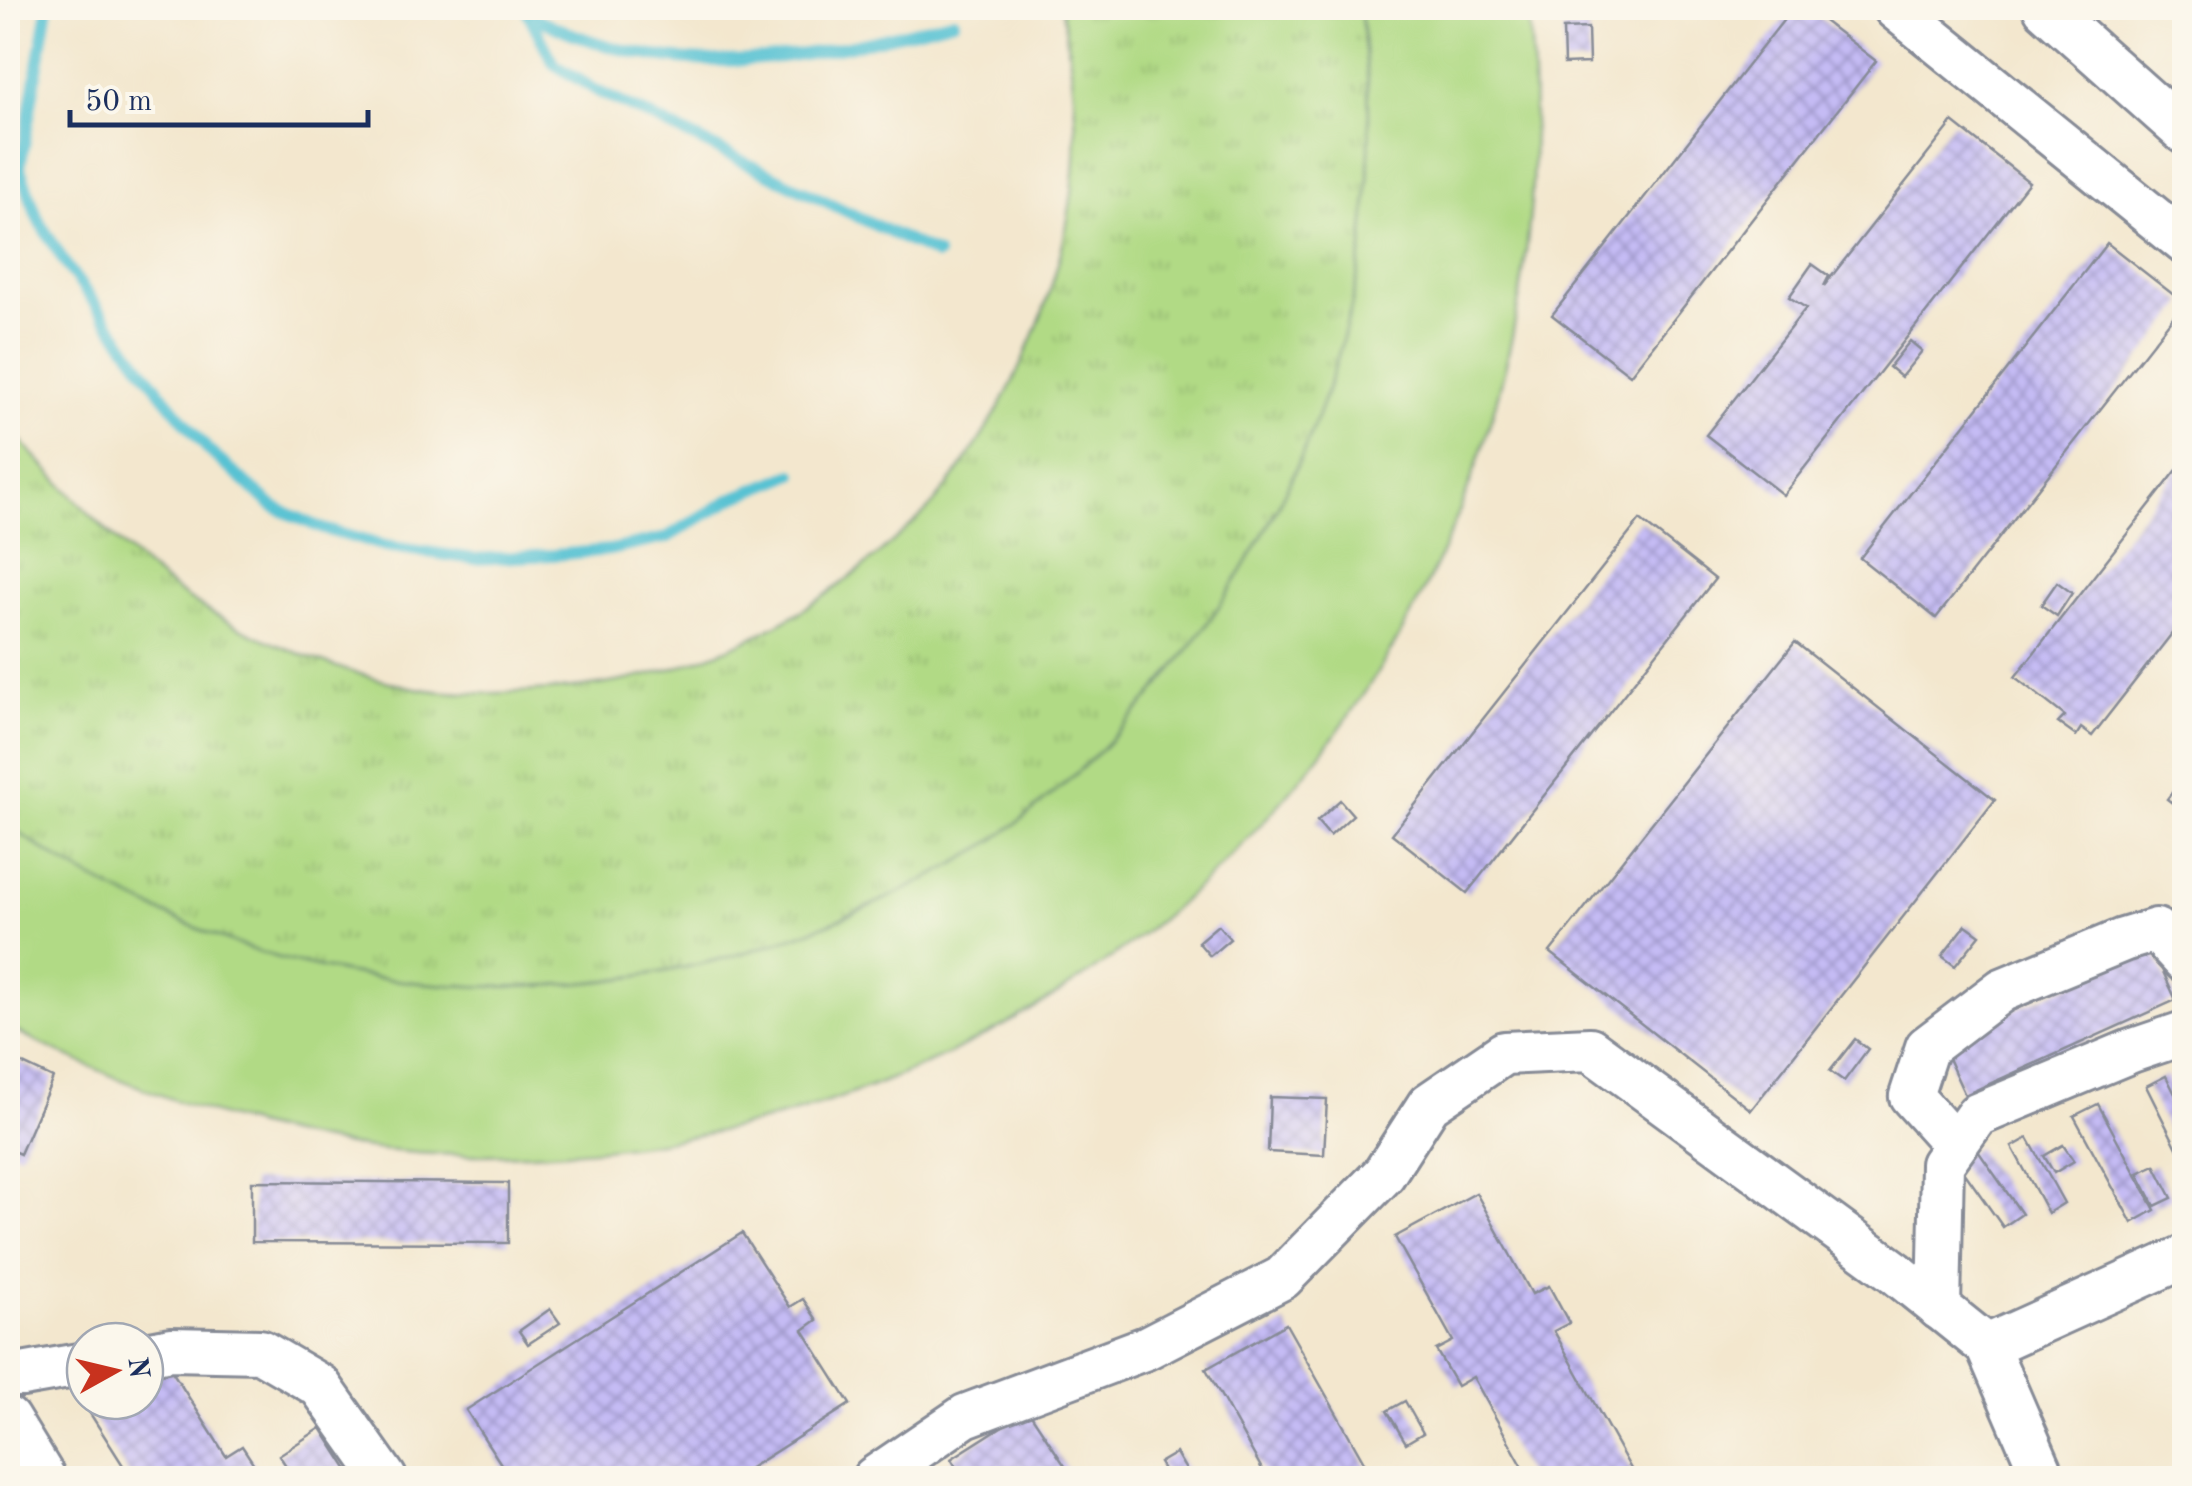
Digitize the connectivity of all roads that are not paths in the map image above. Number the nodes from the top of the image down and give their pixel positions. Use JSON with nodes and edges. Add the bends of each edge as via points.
{"nodes":[{"id":1,"x":1895,"y":8,"type":"edge"},
{"id":2,"x":2045,"y":8,"type":"edge"},
{"id":3,"x":2184,"y":132,"type":"edge"},
{"id":4,"x":2184,"y":242,"type":"edge"},
{"id":5,"x":2184,"y":960,"type":"edge"},
{"id":6,"x":2184,"y":1033,"type":"edge"},
{"id":7,"x":1955,"y":1145,"type":"junction"},
{"id":8,"x":2184,"y":1258,"type":"edge"},
{"id":9,"x":1939,"y":1308,"type":"junction"},
{"id":10,"x":1988,"y":1346,"type":"junction"},
{"id":11,"x":165,"y":1351,"type":"edge"},
{"id":12,"x":65,"y":1367,"type":"edge"},
{"id":13,"x":8,"y":1374,"type":"edge"},
{"id":14,"x":8,"y":1419,"type":"edge"},
{"id":15,"x":44,"y":1478,"type":"edge"},
{"id":16,"x":386,"y":1478,"type":"edge"},
{"id":17,"x":874,"y":1478,"type":"edge"},
{"id":18,"x":2044,"y":1478,"type":"edge"}],
"edges":[{"from":1,"to":4,"type":"street"},
{"from":2,"to":3,"type":"street"},
{"from":5,"to":7,"type":"street","via":[[2156,930],[2123,940],[2002,990],[1927,1047],[1912,1096]]},
{"from":6,"to":7,"type":"street","via":[[1977,1115]]},
{"from":7,"to":9,"type":"street","via":[[1942,1164]]},
{"from":8,"to":10,"type":"street"},
{"from":9,"to":10,"type":"street"},
{"from":9,"to":17,"type":"street","via":[[1590,1050],[1504,1053],[1428,1104],[1384,1174],[1282,1278],[1146,1348],[965,1416]]},
{"from":10,"to":18,"type":"street"},
{"from":11,"to":16,"type":"street","via":[[260,1351],[320,1386]]},
{"from":12,"to":13,"type":"street"},
{"from":14,"to":15,"type":"street"}]}
